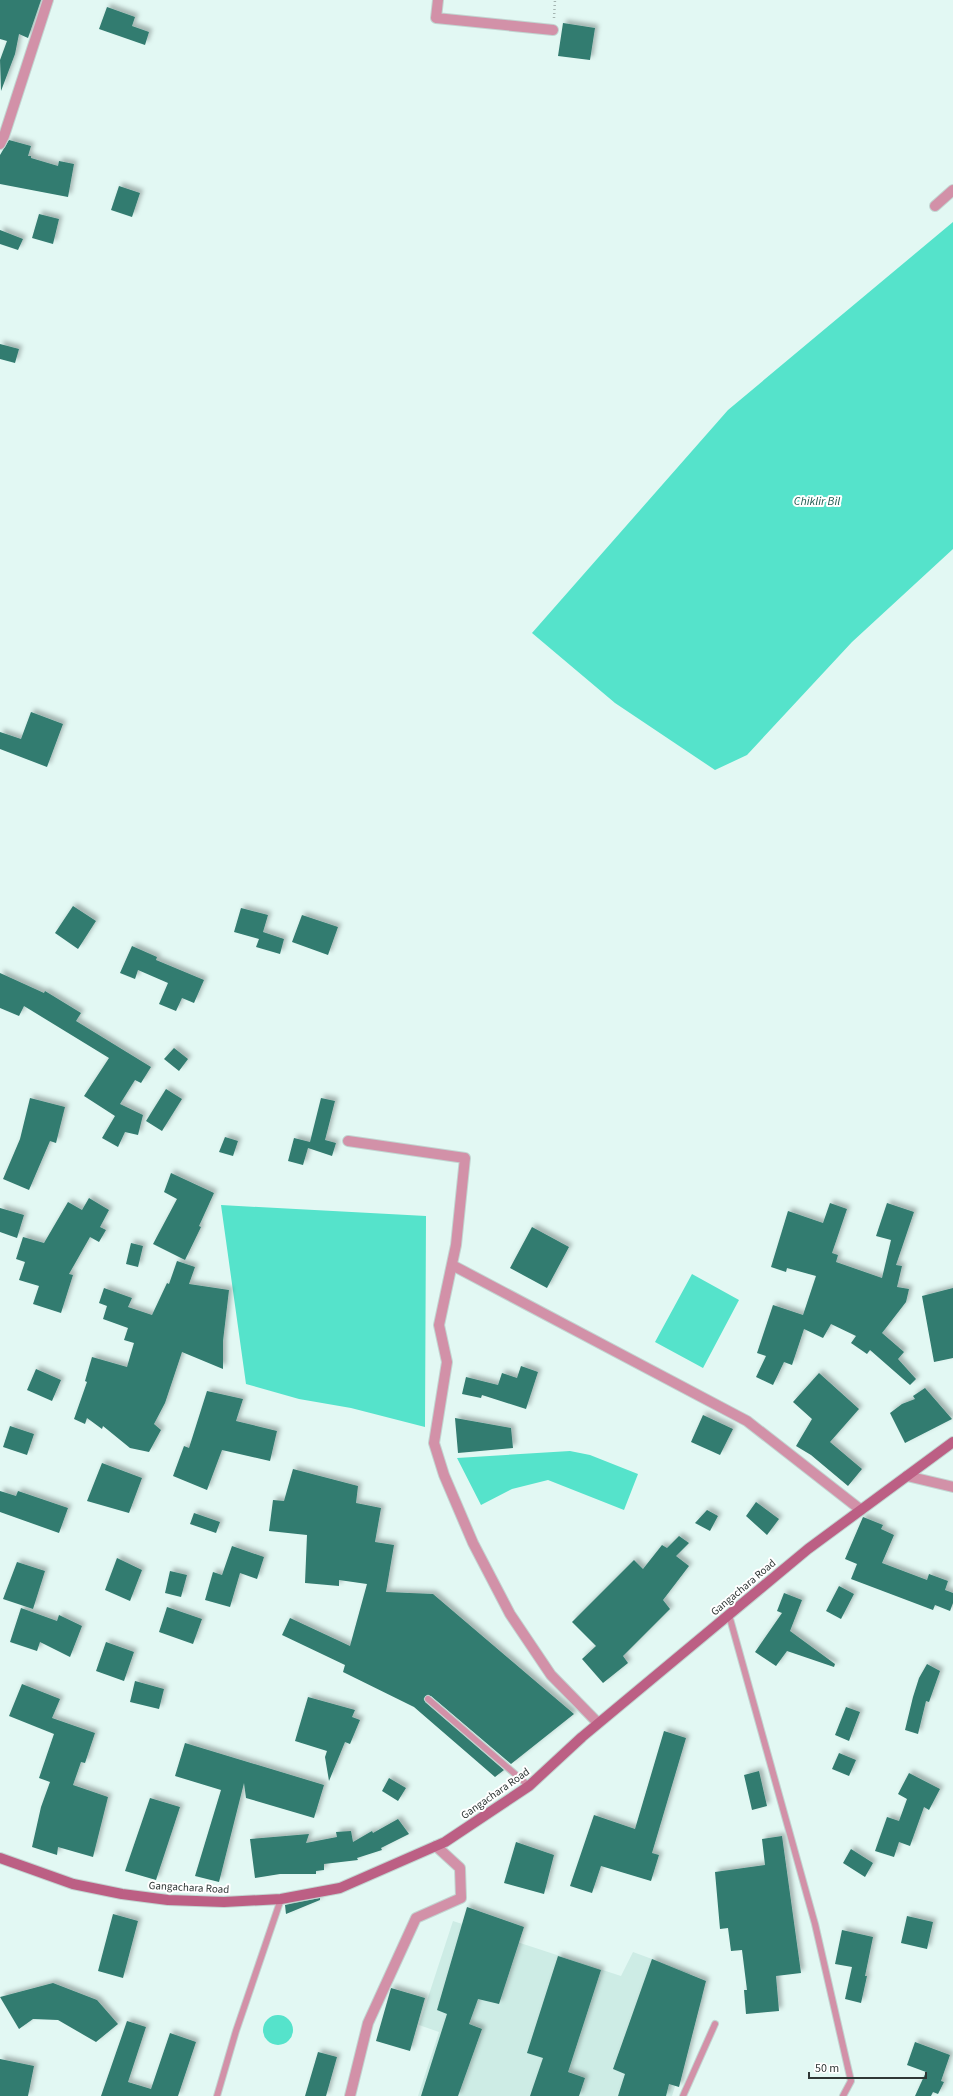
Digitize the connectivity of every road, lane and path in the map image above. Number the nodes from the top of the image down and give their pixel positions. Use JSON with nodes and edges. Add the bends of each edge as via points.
{"nodes":[{"id":1,"x":48,"y":0,"type":"edge"},
{"id":2,"x":438,"y":0,"type":"edge"},
{"id":3,"x":555,"y":0,"type":"edge"},
{"id":4,"x":553,"y":30,"type":"joint"},
{"id":5,"x":0,"y":144,"type":"edge"},
{"id":6,"x":953,"y":190,"type":"edge"},
{"id":7,"x":935,"y":206,"type":"dead end"},
{"id":8,"x":348,"y":1141,"type":"dead end"},
{"id":9,"x":452,"y":1264,"type":"junction"},
{"id":10,"x":953,"y":1442,"type":"edge"},
{"id":11,"x":908,"y":1476,"type":"junction"},
{"id":12,"x":953,"y":1487,"type":"edge"},
{"id":13,"x":861,"y":1510,"type":"junction"},
{"id":14,"x":729,"y":1615,"type":"junction"},
{"id":15,"x":428,"y":1699,"type":"dead end"},
{"id":16,"x":598,"y":1723,"type":"junction"},
{"id":17,"x":529,"y":1786,"type":"junction"},
{"id":18,"x":436,"y":1846,"type":"junction"},
{"id":19,"x":0,"y":1858,"type":"edge"},
{"id":20,"x":281,"y":1899,"type":"junction"},
{"id":21,"x":715,"y":2024,"type":"dead end"},
{"id":22,"x":217,"y":2096,"type":"edge"},
{"id":23,"x":350,"y":2096,"type":"edge"},
{"id":24,"x":683,"y":2096,"type":"edge"},
{"id":25,"x":843,"y":2096,"type":"edge"}],
"edges":[{"from":1,"to":5,"type":"street"},
{"from":2,"to":4,"type":"street","via":[[436,18]]},
{"from":3,"to":4,"type":"path"},
{"from":6,"to":7,"type":"street"},
{"from":8,"to":9,"type":"street","via":[[465,1158]]},
{"from":9,"to":13,"type":"street","via":[[747,1421]]},
{"from":9,"to":16,"type":"street","via":[[438,1325],[447,1362],[434,1444],[444,1475],[473,1543],[510,1614],[550,1675]]},
{"from":10,"to":11,"type":"main road","name":"Gangachara Road"},
{"from":11,"to":12,"type":"street"},
{"from":11,"to":13,"type":"main road","name":"Gangachara Road"},
{"from":13,"to":14,"type":"main road","name":"Gangachara Road","via":[[808,1549]]},
{"from":14,"to":16,"type":"main road","name":"Gangachara Road"},
{"from":14,"to":25,"type":"lane","via":[[815,1924],[852,2081]]},
{"from":15,"to":17,"type":"lane"},
{"from":16,"to":17,"type":"main road","name":"Gangachara Road"},
{"from":17,"to":18,"type":"main road","name":"Gangachara Road"},
{"from":18,"to":20,"type":"main road","name":"Gangachara Road","via":[[340,1888]]},
{"from":18,"to":23,"type":"street","via":[[460,1868],[461,1898],[416,1918],[368,2023]]},
{"from":19,"to":20,"type":"main road","name":"Gangachara Road","via":[[74,1884],[122,1894],[168,1900],[224,1902]]},
{"from":20,"to":22,"type":"lane","via":[[236,2031]]},
{"from":21,"to":24,"type":"lane"}]}
